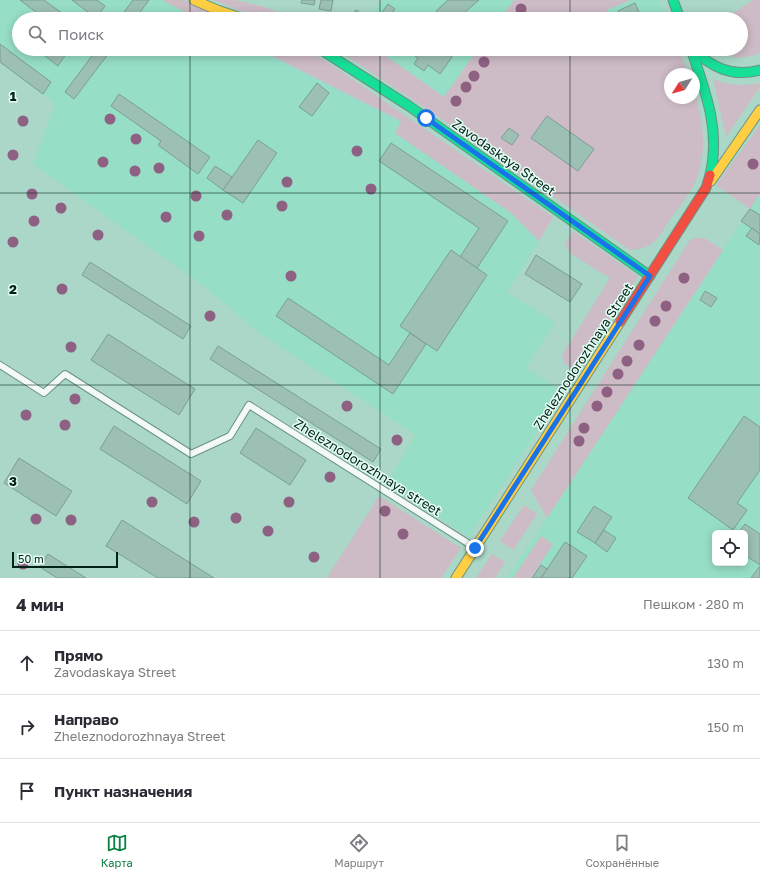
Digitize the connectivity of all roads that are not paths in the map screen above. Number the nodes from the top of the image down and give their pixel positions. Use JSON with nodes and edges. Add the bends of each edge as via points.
{"nodes":[{"id":1,"x":194,"y":0,"type":"edge"},
{"id":2,"x":673,"y":0,"type":"edge"},
{"id":3,"x":223,"y":12,"type":"edge"},
{"id":4,"x":677,"y":12,"type":"edge"},
{"id":5,"x":331,"y":56,"type":"edge"},
{"id":6,"x":693,"y":56,"type":"edge"},
{"id":7,"x":699,"y":56,"type":"edge"},
{"id":8,"x":760,"y":70,"type":"edge"},
{"id":9,"x":760,"y":110,"type":"edge"},
{"id":10,"x":706,"y":188,"type":"junction"},
{"id":11,"x":650,"y":276,"type":"junction"},
{"id":12,"x":0,"y":365,"type":"edge"},
{"id":13,"x":475,"y":548,"type":"junction"},
{"id":14,"x":456,"y":578,"type":"edge"}],
"edges":[{"from":1,"to":3,"type":"main road"},
{"from":2,"to":4,"type":"main road"},
{"from":5,"to":11,"type":"main road","name":"Zavodaskaya Street","via":[[409,106]]},
{"from":6,"to":10,"type":"main road","name":"Zheleznodorozhnaya Street","via":[[705,89],[713,128],[714,146]]},
{"from":7,"to":8,"type":"main road","via":[[718,69],[742,73]]},
{"from":9,"to":10,"type":"main road"},
{"from":10,"to":11,"type":"main road","name":"Zheleznodorozhnaya Street"},
{"from":11,"to":13,"type":"main road","name":"Zheleznodorozhnaya Street"},
{"from":12,"to":13,"type":"lane","name":"Zheleznodorozhnaya street","via":[[44,393],[65,374],[191,454],[230,436],[249,405]]},
{"from":13,"to":14,"type":"main road","name":"Zheleznodorozhnaya Street"}]}
